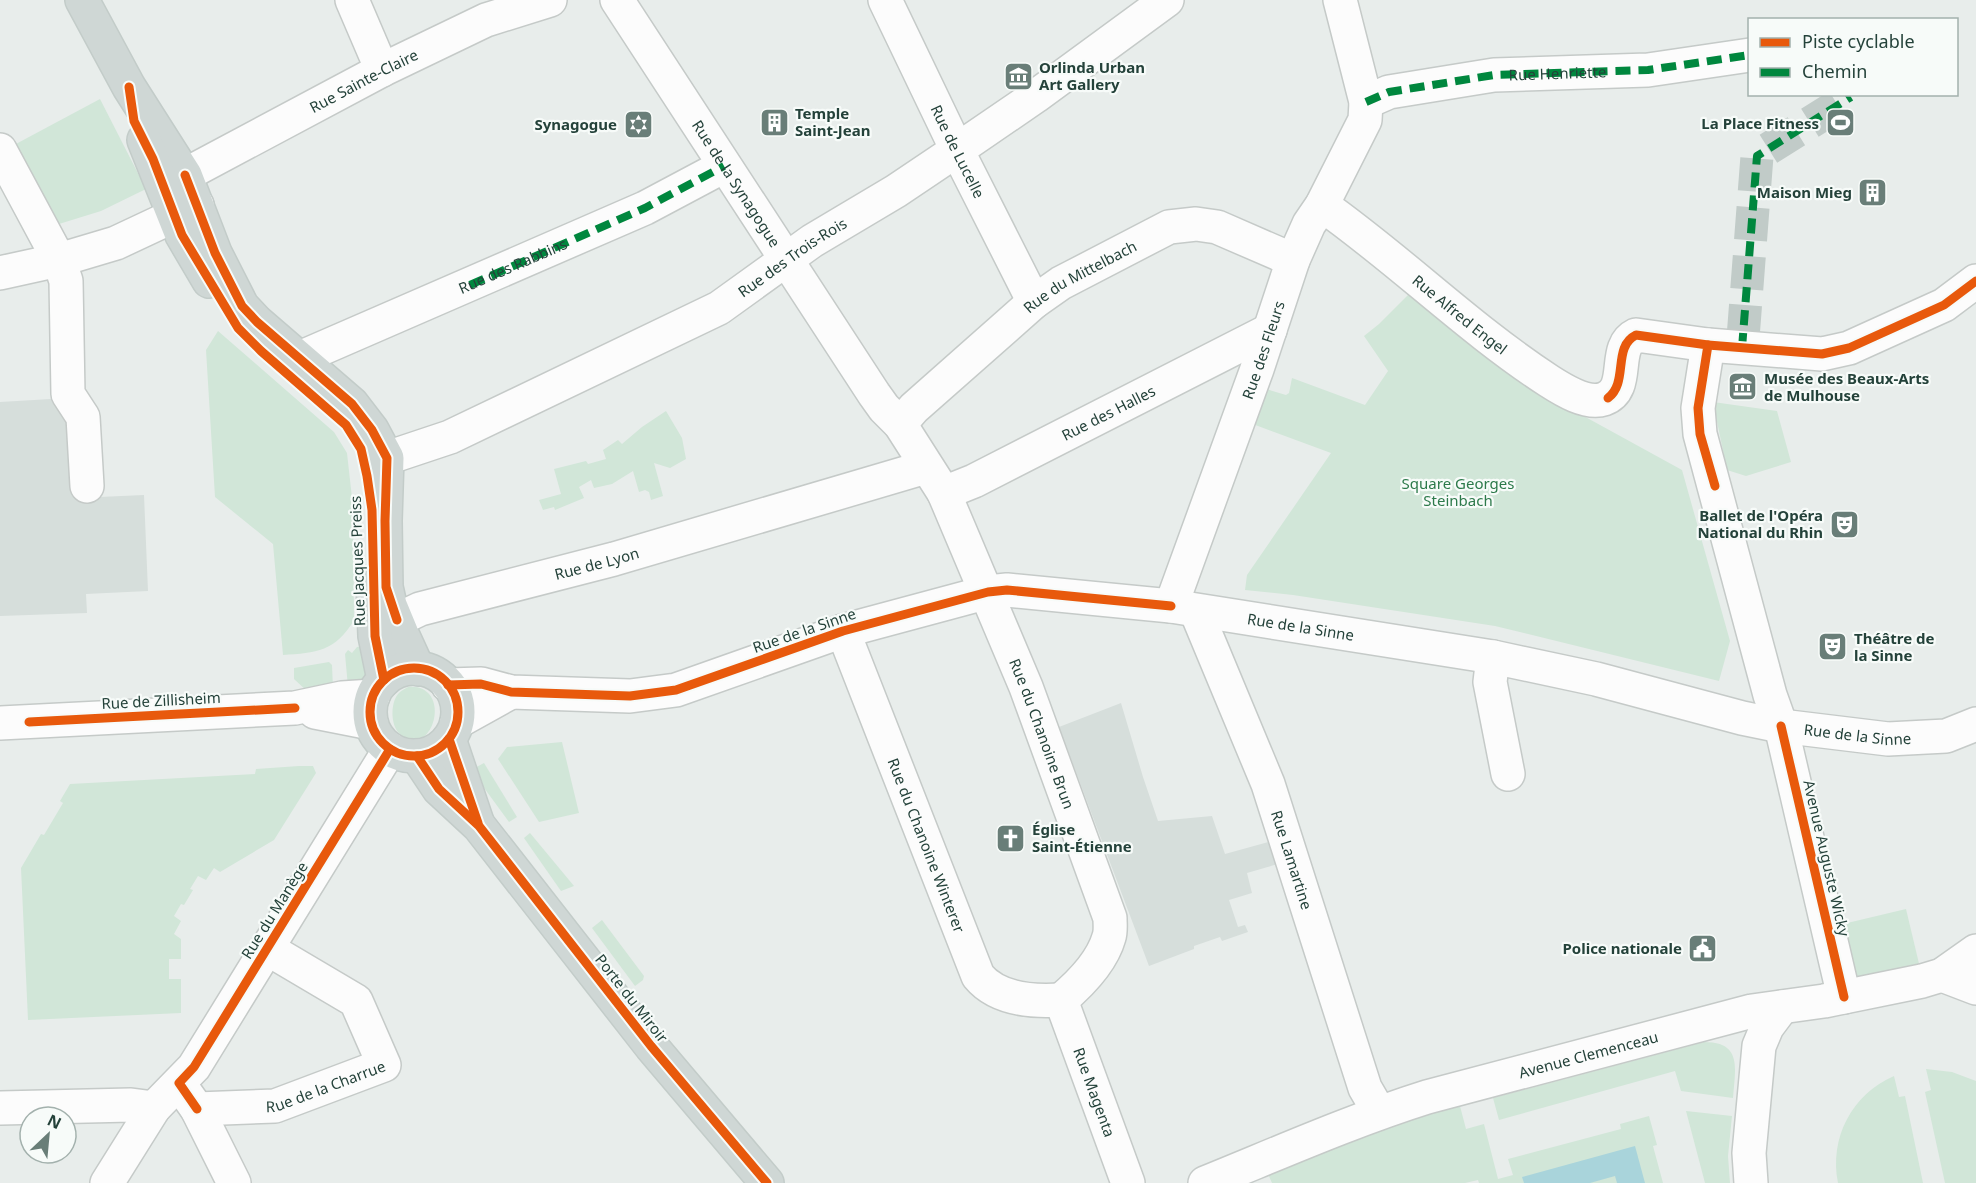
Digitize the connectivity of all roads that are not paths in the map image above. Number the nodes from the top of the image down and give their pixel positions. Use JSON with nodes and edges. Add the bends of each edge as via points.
{"nodes":[{"id":1,"x":82,"y":0,"type":"edge"},
{"id":2,"x":352,"y":0,"type":"edge"},
{"id":3,"x":550,"y":0,"type":"edge"},
{"id":4,"x":617,"y":0,"type":"edge"},
{"id":5,"x":885,"y":0,"type":"edge"},
{"id":6,"x":1167,"y":0,"type":"edge"},
{"id":7,"x":1340,"y":0,"type":"edge"},
{"id":8,"x":483,"y":10,"type":"edge"},
{"id":9,"x":1748,"y":55,"type":"edge"},
{"id":10,"x":382,"y":69,"type":"junction"},
{"id":11,"x":129,"y":87,"type":"junction"},
{"id":12,"x":1366,"y":102,"type":"junction"},
{"id":13,"x":0,"y":150,"type":"edge"},
{"id":14,"x":957,"y":150,"type":"junction"},
{"id":15,"x":724,"y":166,"type":"junction"},
{"id":16,"x":185,"y":199,"type":"junction"},
{"id":17,"x":1322,"y":205,"type":"junction"},
{"id":18,"x":60,"y":260,"type":"junction"},
{"id":19,"x":1293,"y":260,"type":"junction"},
{"id":20,"x":786,"y":261,"type":"junction"},
{"id":21,"x":0,"y":273,"type":"edge"},
{"id":22,"x":1976,"y":281,"type":"edge"},
{"id":23,"x":1034,"y":302,"type":"junction"},
{"id":24,"x":238,"y":328,"type":"junction"},
{"id":25,"x":1270,"y":330,"type":"joint"},
{"id":26,"x":1708,"y":345,"type":"junction"},
{"id":27,"x":1246,"y":358,"type":"junction"},
{"id":28,"x":301,"y":360,"type":"junction"},
{"id":29,"x":900,"y":424,"type":"junction"},
{"id":30,"x":387,"y":458,"type":"junction"},
{"id":31,"x":926,"y":467,"type":"junction"},
{"id":32,"x":87,"y":486,"type":"dead end"},
{"id":33,"x":944,"y":493,"type":"junction"},
{"id":34,"x":988,"y":592,"type":"junction"},
{"id":35,"x":1183,"y":609,"type":"junction"},
{"id":36,"x":397,"y":620,"type":"junction"},
{"id":37,"x":843,"y":631,"type":"junction"},
{"id":38,"x":1493,"y":657,"type":"junction"},
{"id":39,"x":418,"y":669,"type":"junction"},
{"id":40,"x":448,"y":685,"type":"junction"},
{"id":41,"x":511,"y":692,"type":"junction"},
{"id":42,"x":376,"y":699,"type":"junction"},
{"id":43,"x":0,"y":723,"type":"edge"},
{"id":44,"x":1976,"y":724,"type":"edge"},
{"id":45,"x":1781,"y":726,"type":"junction"},
{"id":46,"x":453,"y":731,"type":"junction"},
{"id":47,"x":404,"y":753,"type":"junction"},
{"id":48,"x":1508,"y":774,"type":"dead end"},
{"id":49,"x":479,"y":826,"type":"junction"},
{"id":50,"x":268,"y":948,"type":"junction"},
{"id":51,"x":1976,"y":951,"type":"edge"},
{"id":52,"x":1942,"y":975,"type":"junction"},
{"id":53,"x":1976,"y":988,"type":"edge"},
{"id":54,"x":1844,"y":997,"type":"junction"},
{"id":55,"x":1061,"y":1000,"type":"junction"},
{"id":56,"x":1782,"y":1007,"type":"junction"},
{"id":57,"x":188,"y":1096,"type":"junction"},
{"id":58,"x":0,"y":1108,"type":"edge"},
{"id":59,"x":154,"y":1108,"type":"junction"},
{"id":60,"x":1380,"y":1112,"type":"junction"},
{"id":61,"x":1254,"y":1174,"type":"edge"},
{"id":62,"x":107,"y":1183,"type":"edge"},
{"id":63,"x":234,"y":1183,"type":"edge"},
{"id":64,"x":767,"y":1183,"type":"edge"},
{"id":65,"x":1128,"y":1183,"type":"edge"},
{"id":66,"x":1205,"y":1183,"type":"edge"},
{"id":67,"x":1751,"y":1183,"type":"edge"}],
"edges":[{"from":1,"to":11,"type":"main road","name":"Rue Jacques Preiss"},
{"from":2,"to":10,"type":"street"},
{"from":3,"to":8,"type":"street","name":"Rue Sainte-Claire"},
{"from":4,"to":15,"type":"street","name":"Rue de la Synagogue"},
{"from":5,"to":14,"type":"street","name":"Rue de Lucelle"},
{"from":6,"to":14,"type":"street","name":"Rue des Trois-Rois"},
{"from":7,"to":12,"type":"street"},
{"from":8,"to":10,"type":"street","name":"Rue Sainte-Claire"},
{"from":9,"to":12,"type":"street","name":"Rue Henriette","via":[[1648,70],[1494,75],[1389,92]]},
{"from":10,"to":16,"type":"street","name":"Rue Sainte-Claire"},
{"from":11,"to":16,"type":"main road","name":"Rue Jacques Preiss"},
{"from":11,"to":16,"type":"main road","name":"Rue Jacques Preiss","via":[[134,121],[153,159],[166,175],[175,178]]},
{"from":12,"to":17,"type":"street","name":"Rue des Fleurs","via":[[1362,126]]},
{"from":13,"to":18,"type":"street"},
{"from":14,"to":20,"type":"street","name":"Rue des Trois-Rois"},
{"from":14,"to":23,"type":"street","name":"Rue de Lucelle"},
{"from":15,"to":20,"type":"street","name":"Rue de la Synagogue"},
{"from":15,"to":28,"type":"street","name":"Rue des Rabbins","via":[[645,208]]},
{"from":16,"to":18,"type":"street","name":"Rue Sainte-Claire","via":[[116,243]]},
{"from":16,"to":24,"type":"main road","name":"Rue Jacques Preiss","via":[[182,235]]},
{"from":16,"to":28,"type":"main road","name":"Rue Jacques Preiss","via":[[242,306]]},
{"from":17,"to":19,"type":"street","name":"Rue des Fleurs"},
{"from":17,"to":26,"type":"street","name":"Rue Alfred Engel","via":[[1508,352],[1551,382],[1589,400],[1598,401],[1614,393],[1629,338],[1636,335]]},
{"from":18,"to":21,"type":"street","name":"Rue Sainte-Claire"},
{"from":18,"to":32,"type":"street","via":[[66,281],[68,394],[83,417]]},
{"from":19,"to":23,"type":"street","name":"Rue du Mittelbach","via":[[1217,227],[1169,227],[1061,283]]},
{"from":19,"to":25,"type":"street","name":"Rue des Fleurs"},
{"from":20,"to":29,"type":"street","name":"Rue de la Synagogue","via":[[874,394]]},
{"from":20,"to":30,"type":"street","name":"Rue des Trois-Rois","via":[[719,308],[450,437]]},
{"from":22,"to":26,"type":"street","via":[[1944,305],[1849,348],[1822,354],[1743,343]]},
{"from":23,"to":29,"type":"street","name":"Rue du Mittelbach"},
{"from":24,"to":28,"type":"main road","name":"Rue Jacques Preiss","via":[[261,340],[292,365]]},
{"from":24,"to":42,"type":"main road","name":"Rue Jacques Preiss","via":[[346,425],[361,449],[372,510]]},
{"from":25,"to":27,"type":"street","name":"Rue des Halles"},
{"from":26,"to":45,"type":"street","name":"Avenue Auguste Wicky","via":[[1698,408],[1701,434]]},
{"from":27,"to":33,"type":"street","name":"Rue des Halles"},
{"from":27,"to":35,"type":"street","name":"Rue des Fleurs"},
{"from":28,"to":30,"type":"main road","name":"Rue Jacques Preiss","via":[[352,404]]},
{"from":29,"to":31,"type":"street","name":"Rue de la Synagogue"},
{"from":30,"to":36,"type":"main road","name":"Rue Jacques Preiss","via":[[386,587]]},
{"from":31,"to":33,"type":"street","name":"Rue de la Synagogue"},
{"from":31,"to":36,"type":"street","name":"Rue de Lyon","via":[[614,559],[420,609]]},
{"from":33,"to":34,"type":"street","name":"Rue du Chanoine Brun"},
{"from":34,"to":35,"type":"street","name":"Rue de la Sinne","via":[[1028,591]]},
{"from":34,"to":37,"type":"street","name":"Rue de la Sinne"},
{"from":34,"to":55,"type":"street","name":"Rue du Chanoine Brun","via":[[1110,918],[1110,936],[1103,952],[1081,983]]},
{"from":35,"to":38,"type":"street","name":"Rue de la Sinne"},
{"from":35,"to":60,"type":"street","name":"Rue Lamartine","via":[[1268,784],[1365,1088]]},
{"from":36,"to":39,"type":"main road","name":"Rue Jacques Preiss"},
{"from":37,"to":41,"type":"street","name":"Rue de la Sinne","via":[[676,690],[630,696]]},
{"from":37,"to":55,"type":"street","name":"Rue du Chanoine Winterer","via":[[978,976],[1004,994],[1034,1002]]},
{"from":38,"to":45,"type":"street","name":"Rue de la Sinne"},
{"from":38,"to":48,"type":"street","via":[[1490,682]]},
{"from":39,"to":40,"type":"main road","via":[[435,674]]},
{"from":39,"to":42,"type":"main road","via":[[400,670]]},
{"from":40,"to":41,"type":"street","name":"Rue de la Sinne","via":[[481,684]]},
{"from":40,"to":46,"type":"main road","name":"Porte du Miroir","via":[[458,709]]},
{"from":41,"to":46,"type":"street"},
{"from":42,"to":43,"type":"street","name":"Rue de Zillisheim","via":[[342,698],[295,708]]},
{"from":42,"to":47,"type":"main road","name":"Porte du Miroir","via":[[376,735]]},
{"from":44,"to":45,"type":"street","name":"Rue de la Sinne","via":[[1946,736],[1888,739]]},
{"from":45,"to":54,"type":"street","name":"Avenue Auguste Wicky"},
{"from":46,"to":47,"type":"main road","via":[[434,751]]},
{"from":46,"to":49,"type":"main road","name":"Porte du Miroir"},
{"from":47,"to":49,"type":"main road","name":"Porte du Miroir"},
{"from":47,"to":50,"type":"street","name":"Rue du Manège"},
{"from":49,"to":64,"type":"main road","name":"Porte du Miroir","via":[[651,1046]]},
{"from":50,"to":57,"type":"street","name":"Rue du Manège","via":[[194,1067]]},
{"from":50,"to":57,"type":"street","name":"Rue de la Charrue","via":[[356,1001],[384,1065],[275,1106]]},
{"from":51,"to":52,"type":"street","name":"Avenue Clemenceau"},
{"from":52,"to":53,"type":"street"},
{"from":52,"to":54,"type":"street","name":"Avenue Clemenceau"},
{"from":54,"to":56,"type":"street","name":"Avenue Clemenceau"},
{"from":55,"to":65,"type":"street","name":"Rue Magenta"},
{"from":56,"to":60,"type":"street","name":"Avenue Clemenceau","via":[[1752,1011]]},
{"from":56,"to":67,"type":"street","via":[[1759,1046],[1749,1153]]},
{"from":57,"to":59,"type":"street","name":"Rue du Manège"},
{"from":57,"to":63,"type":"street"},
{"from":58,"to":59,"type":"street"},
{"from":59,"to":62,"type":"street","name":"Rue du Manège"},
{"from":60,"to":61,"type":"street","name":"Avenue Clemenceau","via":[[1294,1144]]},
{"from":61,"to":66,"type":"street","name":"Avenue Clemenceau"}]}
